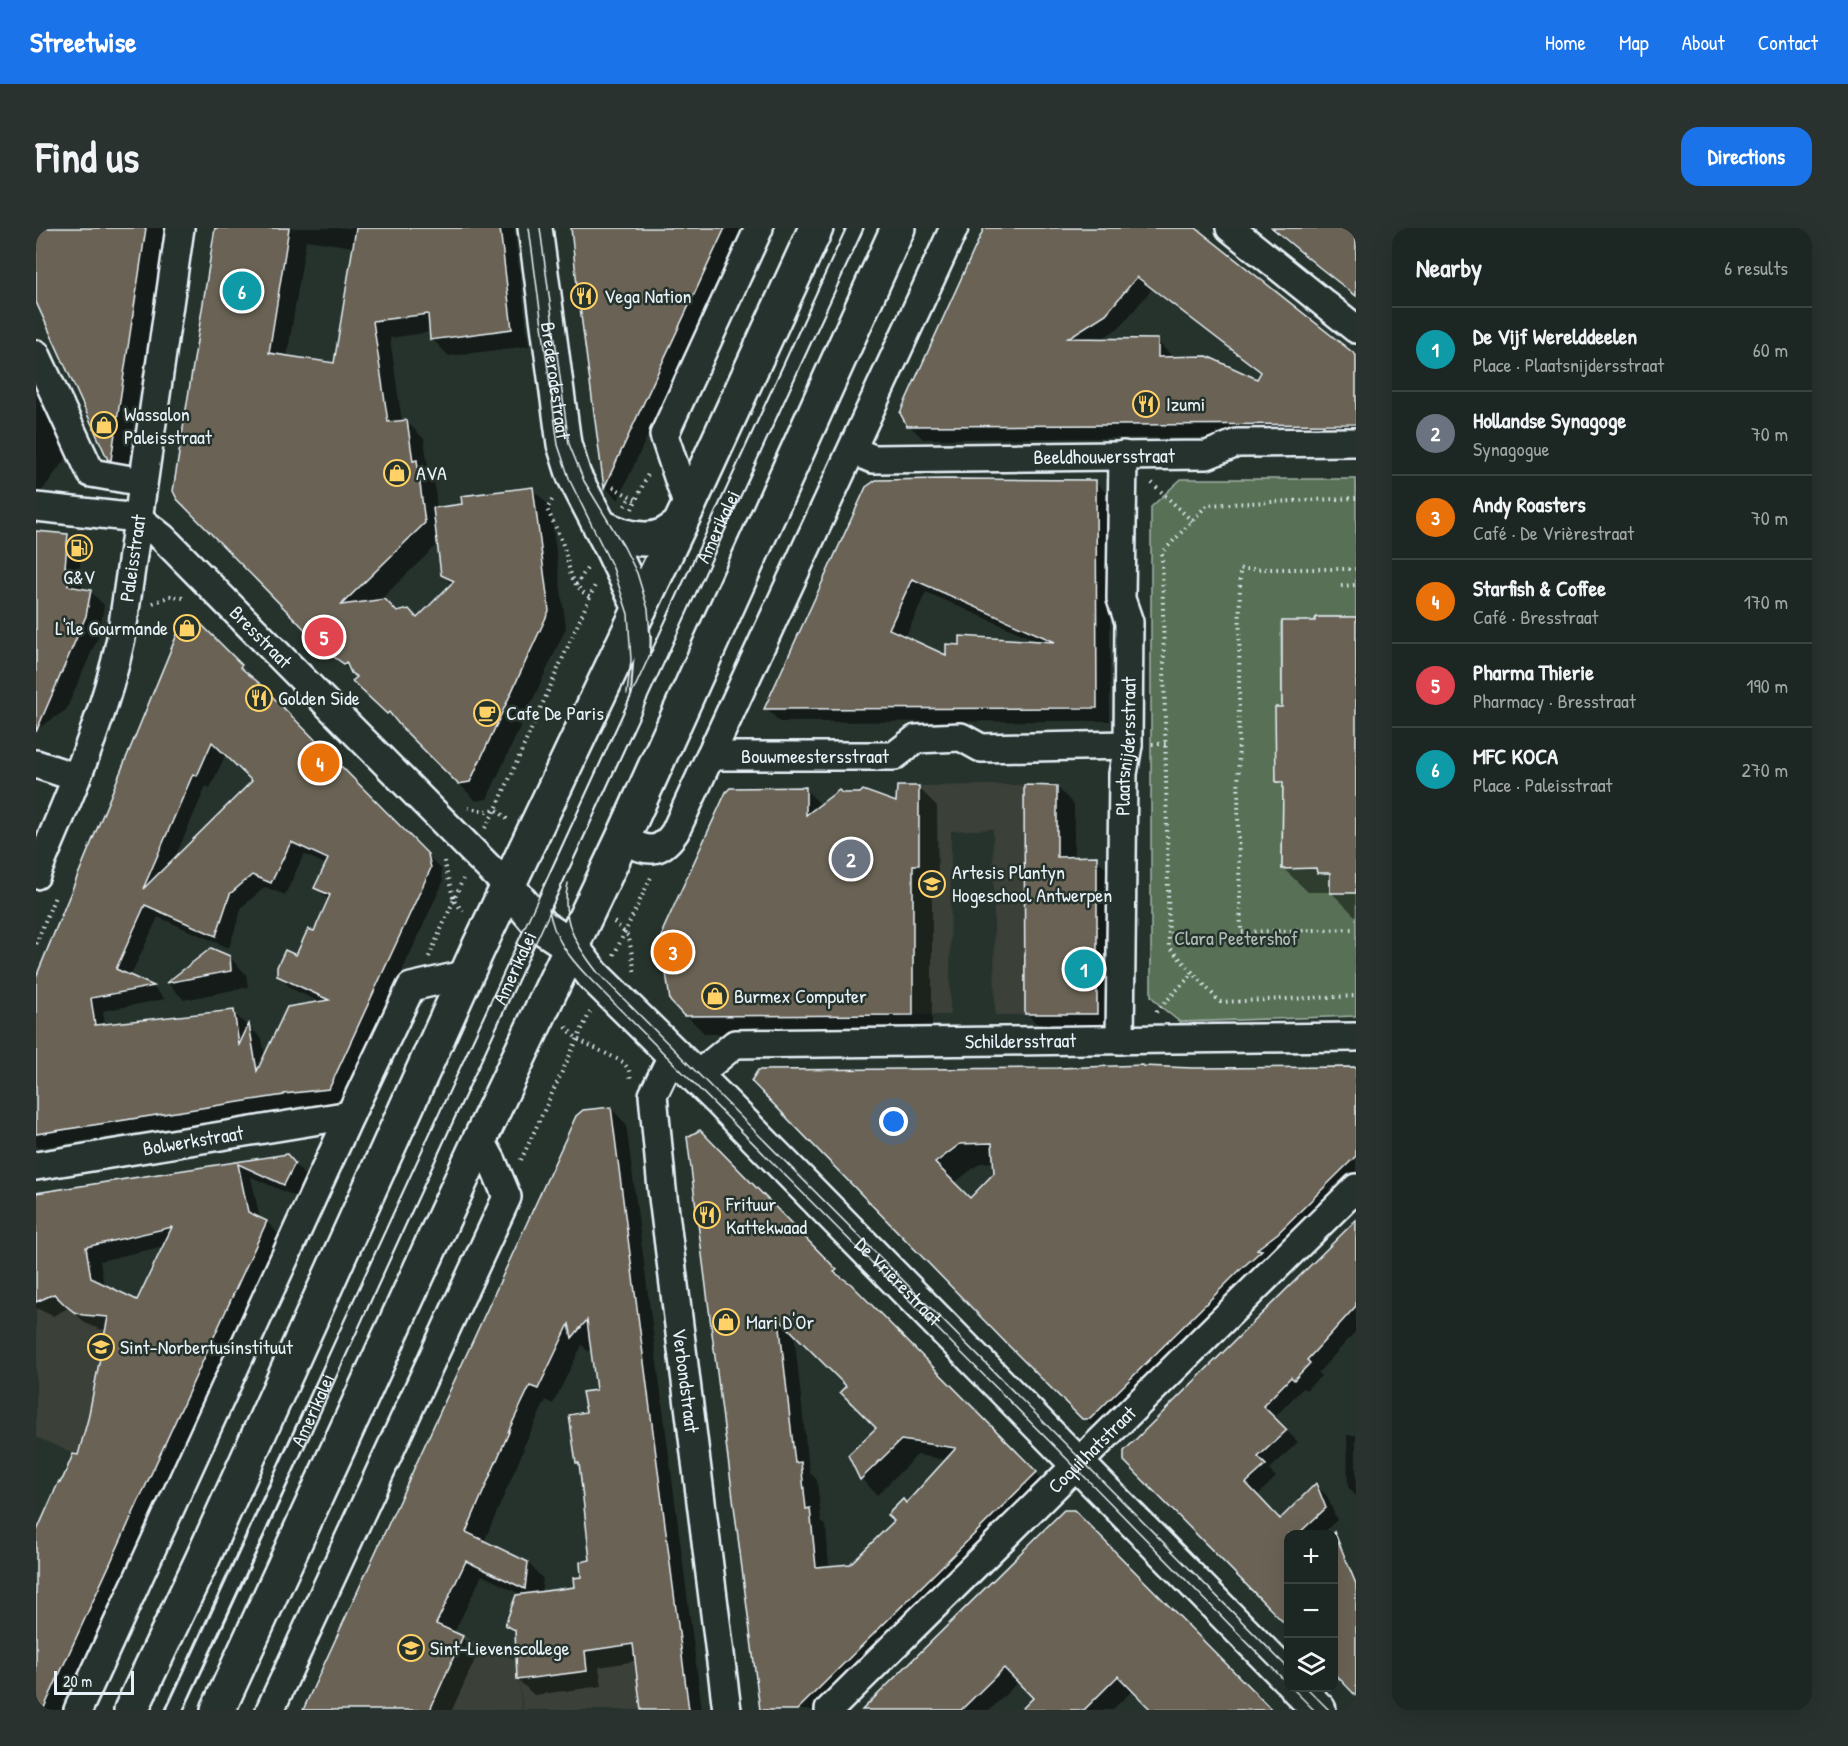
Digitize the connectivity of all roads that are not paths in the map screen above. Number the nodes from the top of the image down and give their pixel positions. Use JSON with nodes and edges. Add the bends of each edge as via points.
{"nodes":[{"id":1,"x":180,"y":228,"type":"edge"},
{"id":2,"x":534,"y":228,"type":"edge"},
{"id":3,"x":759,"y":228,"type":"edge"},
{"id":4,"x":816,"y":228,"type":"edge"},
{"id":5,"x":855,"y":228,"type":"edge"},
{"id":6,"x":898,"y":228,"type":"edge"},
{"id":7,"x":954,"y":228,"type":"edge"},
{"id":8,"x":1230,"y":228,"type":"edge"},
{"id":9,"x":1356,"y":329,"type":"edge"},
{"id":10,"x":36,"y":354,"type":"edge"},
{"id":11,"x":1356,"y":442,"type":"edge"},
{"id":12,"x":852,"y":450,"type":"junction"},
{"id":13,"x":1123,"y":455,"type":"junction"},
{"id":14,"x":143,"y":482,"type":"junction"},
{"id":15,"x":36,"y":507,"type":"edge"},
{"id":16,"x":683,"y":516,"type":"junction"},
{"id":17,"x":138,"y":518,"type":"junction"},
{"id":18,"x":600,"y":526,"type":"junction"},
{"id":19,"x":640,"y":608,"type":"junction"},
{"id":20,"x":638,"y":704,"type":"junction"},
{"id":21,"x":1128,"y":745,"type":"junction"},
{"id":22,"x":710,"y":756,"type":"junction"},
{"id":23,"x":36,"y":764,"type":"edge"},
{"id":24,"x":75,"y":777,"type":"junction"},
{"id":25,"x":622,"y":840,"type":"junction"},
{"id":26,"x":36,"y":875,"type":"edge"},
{"id":27,"x":509,"y":888,"type":"junction"},
{"id":28,"x":536,"y":921,"type":"junction"},
{"id":29,"x":571,"y":946,"type":"junction"},
{"id":30,"x":468,"y":974,"type":"junction"},
{"id":31,"x":1356,"y":1037,"type":"edge"},
{"id":32,"x":1120,"y":1040,"type":"junction"},
{"id":33,"x":684,"y":1065,"type":"junction"},
{"id":34,"x":350,"y":1115,"type":"junction"},
{"id":35,"x":480,"y":1139,"type":"junction"},
{"id":36,"x":36,"y":1166,"type":"edge"},
{"id":37,"x":1356,"y":1188,"type":"edge"},
{"id":38,"x":1079,"y":1463,"type":"junction"},
{"id":39,"x":1284,"y":1674,"type":"edge"},
{"id":40,"x":1301,"y":1692,"type":"edge"},
{"id":41,"x":78,"y":1710,"type":"edge"},
{"id":42,"x":131,"y":1710,"type":"edge"},
{"id":43,"x":175,"y":1710,"type":"edge"},
{"id":44,"x":218,"y":1710,"type":"edge"},
{"id":45,"x":270,"y":1710,"type":"edge"},
{"id":46,"x":727,"y":1710,"type":"edge"},
{"id":47,"x":829,"y":1710,"type":"edge"},
{"id":48,"x":1319,"y":1710,"type":"edge"}],
"edges":[{"from":1,"to":14,"type":"street","name":"Paleisstraat"},
{"from":2,"to":18,"type":"main road","name":"Brederodestraat","via":[[561,428],[570,465]]},
{"from":3,"to":16,"type":"street","name":"Amerikalei","via":[[664,435]]},
{"from":4,"to":16,"type":"main road","name":"Amerikalei"},
{"from":5,"to":20,"type":"lane","name":"Amerikalei"},
{"from":6,"to":25,"type":"main road","name":"Amerikalei"},
{"from":7,"to":12,"type":"street"},
{"from":8,"to":9,"type":"street"},
{"from":10,"to":14,"type":"street","via":[[91,473]]},
{"from":11,"to":13,"type":"street","name":"Beeldhouwersstraat","via":[[1238,443],[1208,455]]},
{"from":12,"to":13,"type":"street","name":"Beeldhouwersstraat","via":[[873,459]]},
{"from":12,"to":22,"type":"street"},
{"from":13,"to":21,"type":"street","name":"Plaatsnijdersstraat","via":[[1121,599],[1130,622]]},
{"from":14,"to":17,"type":"street","name":"Paleisstraat"},
{"from":15,"to":17,"type":"street"},
{"from":16,"to":18,"type":"main road","via":[[662,536],[646,539]]},
{"from":16,"to":19,"type":"main road","name":"Amerikalei"},
{"from":17,"to":24,"type":"street","name":"Paleisstraat","via":[[114,673]]},
{"from":17,"to":27,"type":"street","name":"Bresstraat","via":[[163,538]]},
{"from":18,"to":19,"type":"main road","name":"Brederodestraat"},
{"from":19,"to":20,"type":"lane","name":"Brederodestraat"},
{"from":19,"to":27,"type":"main road","name":"Amerikalei"},
{"from":20,"to":28,"type":"lane","name":"Amerikalei"},
{"from":21,"to":22,"type":"street","name":"Bouwmeestersstraat","via":[[981,748],[961,737],[916,739],[894,756]]},
{"from":21,"to":32,"type":"street","name":"Plaatsnijdersstraat","via":[[1123,774]]},
{"from":22,"to":25,"type":"street","via":[[666,844],[647,850]]},
{"from":23,"to":24,"type":"street"},
{"from":24,"to":26,"type":"street","name":"Paleisstraat"},
{"from":25,"to":29,"type":"main road","name":"Amerikalei"},
{"from":27,"to":28,"type":"main road","name":"De Vrièrestraat"},
{"from":27,"to":30,"type":"main road","name":"Amerikalei"},
{"from":28,"to":29,"type":"main road","name":"De Vrièrestraat"},
{"from":28,"to":43,"type":"lane","name":"Amerikalei"},
{"from":29,"to":33,"type":"main road","name":"De Vrièrestraat","via":[[593,975]]},
{"from":29,"to":35,"type":"main road","name":"Amerikalei"},
{"from":30,"to":34,"type":"street","name":"Amerikalei","via":[[411,987]]},
{"from":30,"to":42,"type":"main road","name":"Amerikalei"},
{"from":31,"to":32,"type":"street","name":"Schildersstraat"},
{"from":32,"to":33,"type":"street","name":"Schildersstraat","via":[[735,1044]]},
{"from":33,"to":38,"type":"main road","name":"De Vrièrestraat"},
{"from":33,"to":46,"type":"street","name":"Verbondstraat","via":[[653,1095]]},
{"from":34,"to":36,"type":"street","name":"Bolwerkstraat"},
{"from":34,"to":41,"type":"street"},
{"from":35,"to":44,"type":"main road","name":"Amerikalei"},
{"from":35,"to":45,"type":"street","via":[[507,1197]]},
{"from":37,"to":38,"type":"street","name":"Coquilhatstraat"},
{"from":38,"to":39,"type":"main road","name":"De Vrièrestraat"},
{"from":38,"to":47,"type":"street","name":"Coquilhatstraat"},
{"from":40,"to":48,"type":"main road"}]}
